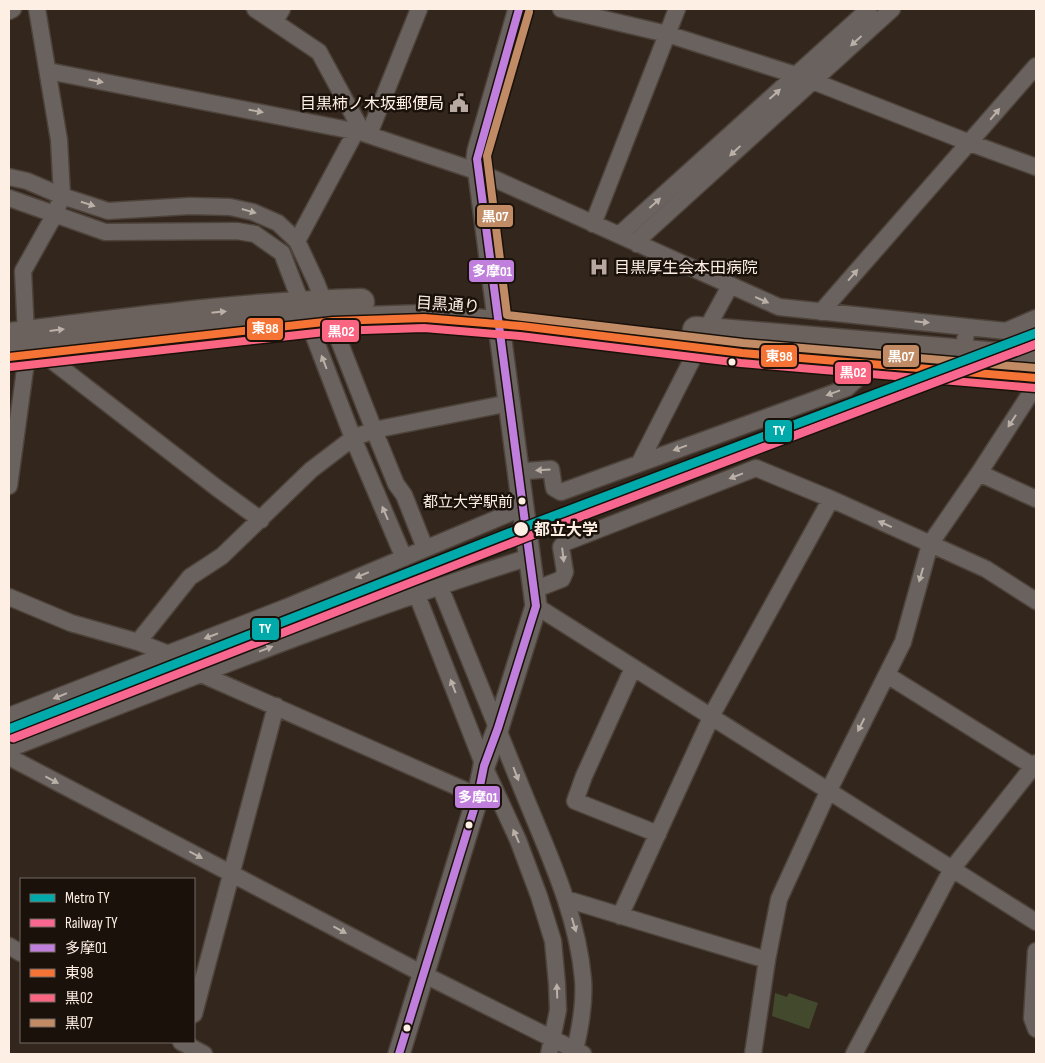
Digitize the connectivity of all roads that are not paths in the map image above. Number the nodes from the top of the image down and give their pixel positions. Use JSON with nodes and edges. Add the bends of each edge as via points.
{"nodes":[{"id":1,"x":13,"y":9,"type":"edge"},
{"id":2,"x":37,"y":9,"type":"edge"},
{"id":3,"x":255,"y":9,"type":"edge"},
{"id":4,"x":419,"y":9,"type":"edge"},
{"id":5,"x":519,"y":9,"type":"edge"},
{"id":6,"x":561,"y":9,"type":"edge"},
{"id":7,"x":677,"y":9,"type":"edge"},
{"id":8,"x":868,"y":9,"type":"edge"},
{"id":9,"x":892,"y":9,"type":"edge"},
{"id":10,"x":9,"y":11,"type":"edge"},
{"id":11,"x":278,"y":15,"type":"edge"},
{"id":12,"x":667,"y":34,"type":"junction"},
{"id":13,"x":1036,"y":66,"type":"edge"},
{"id":14,"x":48,"y":71,"type":"junction"},
{"id":15,"x":796,"y":76,"type":"junction"},
{"id":16,"x":812,"y":80,"type":"junction"},
{"id":17,"x":362,"y":133,"type":"junction"},
{"id":18,"x":970,"y":143,"type":"junction"},
{"id":19,"x":1036,"y":167,"type":"edge"},
{"id":20,"x":478,"y":172,"type":"junction"},
{"id":21,"x":9,"y":177,"type":"edge"},
{"id":22,"x":62,"y":196,"type":"junction"},
{"id":23,"x":9,"y":198,"type":"edge"},
{"id":24,"x":55,"y":214,"type":"junction"},
{"id":25,"x":593,"y":224,"type":"junction"},
{"id":26,"x":619,"y":235,"type":"junction"},
{"id":27,"x":297,"y":241,"type":"junction"},
{"id":28,"x":638,"y":244,"type":"junction"},
{"id":29,"x":730,"y":286,"type":"junction"},
{"id":30,"x":813,"y":311,"type":"junction"},
{"id":31,"x":318,"y":313,"type":"junction"},
{"id":32,"x":497,"y":316,"type":"junction"},
{"id":33,"x":1036,"y":318,"type":"edge"},
{"id":34,"x":967,"y":327,"type":"junction"},
{"id":35,"x":704,"y":339,"type":"junction"},
{"id":36,"x":802,"y":339,"type":"junction"},
{"id":37,"x":23,"y":347,"type":"edge"},
{"id":38,"x":963,"y":353,"type":"junction"},
{"id":39,"x":872,"y":365,"type":"junction"},
{"id":40,"x":1035,"y":372,"type":"edge"},
{"id":41,"x":509,"y":402,"type":"junction"},
{"id":42,"x":374,"y":430,"type":"junction"},
{"id":43,"x":353,"y":438,"type":"junction"},
{"id":44,"x":640,"y":462,"type":"junction"},
{"id":45,"x":979,"y":473,"type":"junction"},
{"id":46,"x":519,"y":478,"type":"junction"},
{"id":47,"x":9,"y":486,"type":"edge"},
{"id":48,"x":831,"y":499,"type":"junction"},
{"id":49,"x":1036,"y":499,"type":"edge"},
{"id":50,"x":522,"y":508,"type":"junction"},
{"id":51,"x":261,"y":520,"type":"junction"},
{"id":52,"x":930,"y":544,"type":"junction"},
{"id":53,"x":414,"y":553,"type":"junction"},
{"id":54,"x":530,"y":557,"type":"junction"},
{"id":55,"x":429,"y":591,"type":"junction"},
{"id":56,"x":9,"y":597,"type":"edge"},
{"id":57,"x":535,"y":597,"type":"junction"},
{"id":58,"x":1036,"y":601,"type":"edge"},
{"id":59,"x":138,"y":642,"type":"junction"},
{"id":60,"x":166,"y":653,"type":"junction"},
{"id":61,"x":633,"y":668,"type":"junction"},
{"id":62,"x":200,"y":674,"type":"junction"},
{"id":63,"x":887,"y":675,"type":"junction"},
{"id":64,"x":276,"y":706,"type":"junction"},
{"id":65,"x":9,"y":716,"type":"edge"},
{"id":66,"x":711,"y":717,"type":"junction"},
{"id":67,"x":492,"y":747,"type":"junction"},
{"id":68,"x":9,"y":749,"type":"edge"},
{"id":69,"x":9,"y":757,"type":"edge"},
{"id":70,"x":1035,"y":766,"type":"edge"},
{"id":71,"x":828,"y":792,"type":"junction"},
{"id":72,"x":478,"y":796,"type":"junction"},
{"id":73,"x":658,"y":834,"type":"junction"},
{"id":74,"x":952,"y":868,"type":"junction"},
{"id":75,"x":231,"y":873,"type":"junction"},
{"id":76,"x":566,"y":899,"type":"junction"},
{"id":77,"x":620,"y":916,"type":"junction"},
{"id":78,"x":1036,"y":922,"type":"edge"},
{"id":79,"x":9,"y":946,"type":"edge"},
{"id":80,"x":20,"y":952,"type":"edge"},
{"id":81,"x":1036,"y":952,"type":"edge"},
{"id":82,"x":767,"y":960,"type":"junction"},
{"id":83,"x":423,"y":974,"type":"junction"},
{"id":84,"x":195,"y":1010,"type":"edge"},
{"id":85,"x":1036,"y":1028,"type":"edge"},
{"id":86,"x":552,"y":1045,"type":"edge"},
{"id":87,"x":184,"y":1046,"type":"edge"},
{"id":88,"x":576,"y":1052,"type":"edge"},
{"id":89,"x":204,"y":1054,"type":"edge"},
{"id":90,"x":398,"y":1054,"type":"edge"},
{"id":91,"x":753,"y":1054,"type":"edge"},
{"id":92,"x":854,"y":1054,"type":"edge"}],
"edges":[{"from":1,"to":10,"type":"street"},
{"from":2,"to":14,"type":"street"},
{"from":3,"to":11,"type":"street"},
{"from":4,"to":17,"type":"street"},
{"from":5,"to":20,"type":"street","via":[[478,151]]},
{"from":6,"to":12,"type":"street"},
{"from":7,"to":12,"type":"street"},
{"from":8,"to":15,"type":"street"},
{"from":9,"to":16,"type":"street","one_way":true},
{"from":11,"to":17,"type":"street","via":[[319,52]]},
{"from":12,"to":15,"type":"street"},
{"from":12,"to":25,"type":"street"},
{"from":18,"to":13,"type":"street","one_way":true},
{"from":14,"to":17,"type":"street","one_way":true},
{"from":14,"to":22,"type":"street","via":[[59,140]]},
{"from":15,"to":16,"type":"street"},
{"from":26,"to":15,"type":"street","one_way":true},
{"from":16,"to":18,"type":"street"},
{"from":16,"to":28,"type":"street","one_way":true,"via":[[640,238]]},
{"from":17,"to":20,"type":"street"},
{"from":17,"to":27,"type":"street"},
{"from":18,"to":19,"type":"street"},
{"from":30,"to":18,"type":"street","one_way":true},
{"from":20,"to":25,"type":"street"},
{"from":20,"to":32,"type":"street"},
{"from":21,"to":22,"type":"street"},
{"from":22,"to":24,"type":"street"},
{"from":22,"to":27,"type":"street","one_way":true,"via":[[108,211],[230,207],[253,212],[278,223]]},
{"from":23,"to":24,"type":"street"},
{"from":24,"to":31,"type":"street","via":[[106,232],[237,231],[256,234],[282,253]]},
{"from":24,"to":37,"type":"street","via":[[23,271]]},
{"from":25,"to":26,"type":"street"},
{"from":26,"to":28,"type":"street"},
{"from":27,"to":31,"type":"street"},
{"from":28,"to":29,"type":"street"},
{"from":29,"to":30,"type":"street","one_way":true,"via":[[778,308]]},
{"from":29,"to":35,"type":"street"},
{"from":30,"to":34,"type":"street","one_way":true},
{"from":30,"to":36,"type":"street"},
{"from":31,"to":32,"type":"main road","name":"目黒通り","via":[[428,301]]},
{"from":31,"to":37,"type":"main road","name":"目黒通り","via":[[226,311]]},
{"from":31,"to":42,"type":"street","via":[[336,333]]},
{"from":43,"to":31,"type":"street","one_way":true},
{"from":32,"to":35,"type":"main road","name":"目黒通り"},
{"from":32,"to":41,"type":"street"},
{"from":33,"to":34,"type":"street","via":[[1006,331]]},
{"from":34,"to":38,"type":"street"},
{"from":35,"to":36,"type":"main road","name":"目黒通り"},
{"from":35,"to":39,"type":"main road","name":"目黒通り"},
{"from":35,"to":44,"type":"street"},
{"from":36,"to":38,"type":"main road","name":"目黒通り"},
{"from":37,"to":47,"type":"street"},
{"from":37,"to":51,"type":"street"},
{"from":38,"to":40,"type":"main road","name":"目黒通り"},
{"from":39,"to":40,"type":"main road","name":"目黒通り"},
{"from":39,"to":44,"type":"street","one_way":true,"via":[[847,388]]},
{"from":40,"to":45,"type":"street","one_way":true,"via":[[1032,391]]},
{"from":41,"to":42,"type":"street"},
{"from":41,"to":46,"type":"street"},
{"from":42,"to":43,"type":"street"},
{"from":42,"to":53,"type":"street","via":[[396,484],[404,495]]},
{"from":43,"to":51,"type":"street","via":[[312,470]]},
{"from":53,"to":43,"type":"street","one_way":true},
{"from":44,"to":46,"type":"street","one_way":true,"via":[[561,492],[554,488],[551,469],[527,471]]},
{"from":45,"to":49,"type":"street"},
{"from":45,"to":52,"type":"street"},
{"from":46,"to":50,"type":"street"},
{"from":52,"to":48,"type":"street","one_way":true},
{"from":48,"to":57,"type":"street","one_way":true,"via":[[756,468],[564,543],[565,572],[562,579],[544,586]]},
{"from":48,"to":66,"type":"street"},
{"from":50,"to":53,"type":"street"},
{"from":50,"to":54,"type":"street"},
{"from":51,"to":59,"type":"street","via":[[222,556],[190,578]]},
{"from":52,"to":58,"type":"street","via":[[986,569]]},
{"from":52,"to":63,"type":"street","one_way":true,"via":[[903,642]]},
{"from":53,"to":60,"type":"street","one_way":true,"via":[[288,607]]},
{"from":54,"to":55,"type":"street"},
{"from":54,"to":57,"type":"street"},
{"from":62,"to":55,"type":"street","one_way":true},
{"from":67,"to":55,"type":"street","one_way":true},
{"from":55,"to":67,"type":"street"},
{"from":56,"to":59,"type":"street","via":[[70,623]]},
{"from":57,"to":61,"type":"street"},
{"from":57,"to":67,"type":"street"},
{"from":59,"to":60,"type":"street"},
{"from":60,"to":62,"type":"street"},
{"from":60,"to":65,"type":"street","one_way":true},
{"from":61,"to":66,"type":"street"},
{"from":61,"to":73,"type":"street","via":[[575,801]]},
{"from":62,"to":64,"type":"street"},
{"from":62,"to":68,"type":"street"},
{"from":63,"to":70,"type":"street"},
{"from":63,"to":71,"type":"street","one_way":true},
{"from":64,"to":72,"type":"street"},
{"from":64,"to":75,"type":"street"},
{"from":66,"to":71,"type":"street"},
{"from":66,"to":73,"type":"street"},
{"from":67,"to":72,"type":"street"},
{"from":67,"to":76,"type":"street","one_way":true},
{"from":86,"to":67,"type":"street","one_way":true,"via":[[558,1010],[552,941],[518,840]]},
{"from":69,"to":75,"type":"street","one_way":true},
{"from":70,"to":74,"type":"street"},
{"from":71,"to":74,"type":"street"},
{"from":71,"to":82,"type":"street","via":[[779,900]]},
{"from":72,"to":83,"type":"street"},
{"from":73,"to":77,"type":"street"},
{"from":74,"to":78,"type":"street"},
{"from":74,"to":92,"type":"street"},
{"from":75,"to":83,"type":"street","one_way":true},
{"from":75,"to":84,"type":"street"},
{"from":76,"to":77,"type":"street"},
{"from":76,"to":88,"type":"street","one_way":true,"via":[[577,935],[583,980]]},
{"from":77,"to":82,"type":"street"},
{"from":79,"to":80,"type":"street"},
{"from":81,"to":85,"type":"street","via":[[1032,1018]]},
{"from":82,"to":91,"type":"street"},
{"from":83,"to":86,"type":"street"},
{"from":83,"to":90,"type":"street"},
{"from":86,"to":88,"type":"street"},
{"from":87,"to":89,"type":"street"}]}
